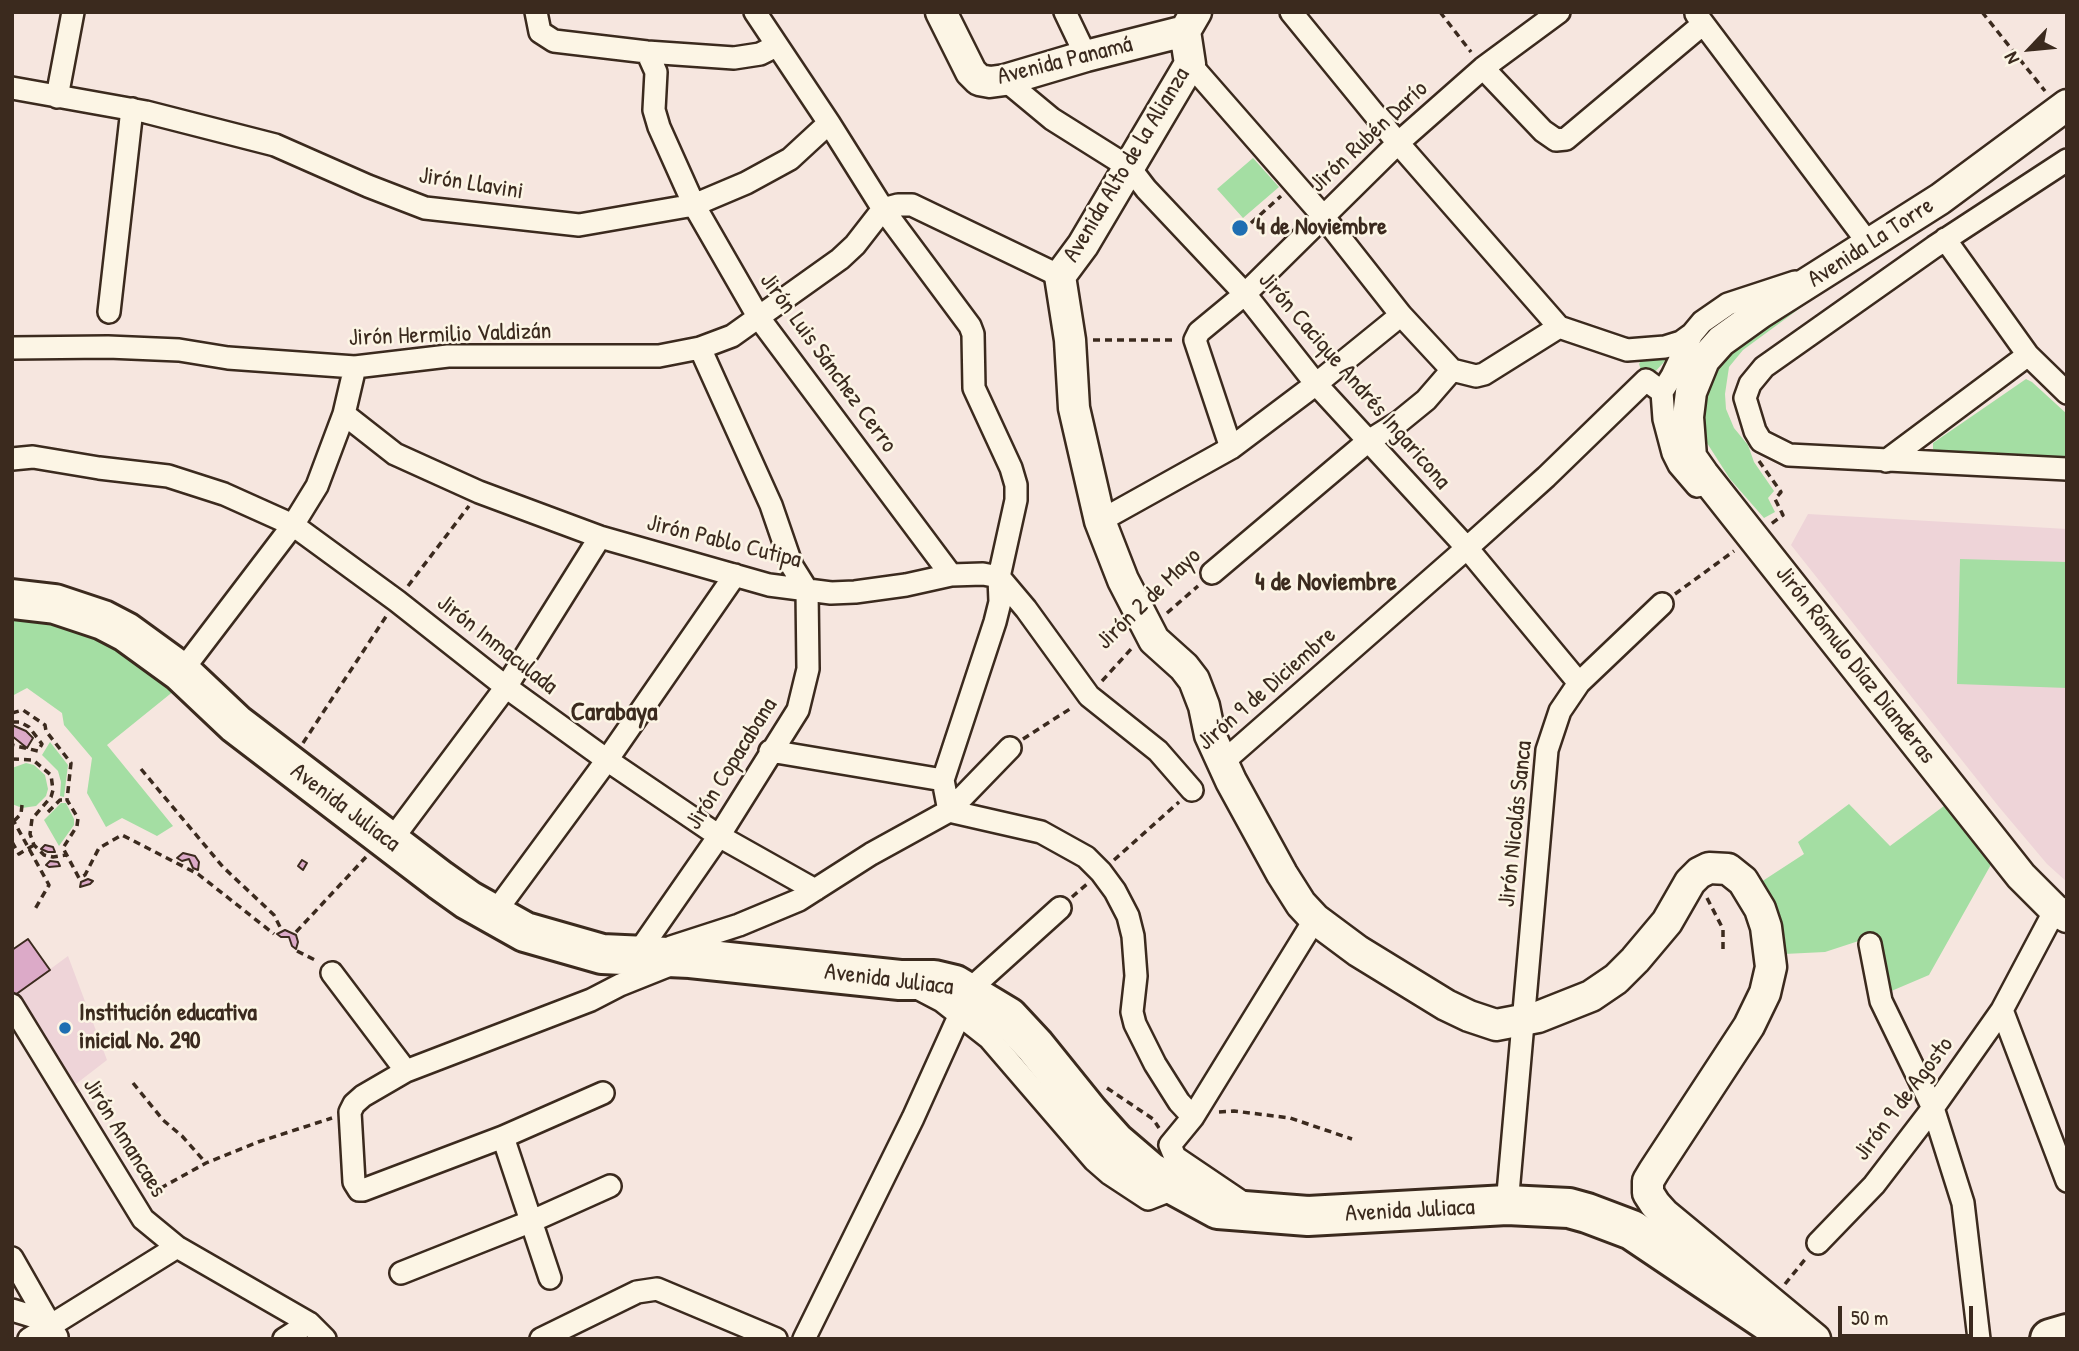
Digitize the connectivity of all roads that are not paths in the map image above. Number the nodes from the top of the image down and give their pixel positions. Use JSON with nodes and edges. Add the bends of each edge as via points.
{"nodes":[{"id":1,"x":73,"y":12,"type":"edge"},
{"id":2,"x":536,"y":12,"type":"edge"},
{"id":3,"x":755,"y":12,"type":"edge"},
{"id":4,"x":941,"y":12,"type":"edge"},
{"id":5,"x":1065,"y":12,"type":"edge"},
{"id":6,"x":1291,"y":12,"type":"edge"},
{"id":7,"x":1559,"y":12,"type":"edge"},
{"id":8,"x":1699,"y":18,"type":"edge"},
{"id":9,"x":1190,"y":22,"type":"edge"},
{"id":10,"x":776,"y":46,"type":"junction"},
{"id":11,"x":647,"y":52,"type":"junction"},
{"id":12,"x":1086,"y":56,"type":"junction"},
{"id":13,"x":1190,"y":64,"type":"junction"},
{"id":14,"x":1483,"y":68,"type":"junction"},
{"id":15,"x":1005,"y":80,"type":"junction"},
{"id":16,"x":12,"y":88,"type":"edge"},
{"id":17,"x":57,"y":97,"type":"junction"},
{"id":18,"x":2063,"y":107,"type":"edge"},
{"id":19,"x":132,"y":109,"type":"junction"},
{"id":20,"x":829,"y":123,"type":"junction"},
{"id":21,"x":1398,"y":143,"type":"junction"},
{"id":22,"x":2066,"y":162,"type":"edge"},
{"id":23,"x":1130,"y":168,"type":"junction"},
{"id":24,"x":694,"y":205,"type":"junction"},
{"id":25,"x":883,"y":209,"type":"junction"},
{"id":26,"x":1322,"y":216,"type":"junction"},
{"id":27,"x":1945,"y":239,"type":"junction"},
{"id":28,"x":1869,"y":244,"type":"junction"},
{"id":29,"x":1831,"y":270,"type":"junction"},
{"id":30,"x":1060,"y":276,"type":"junction"},
{"id":31,"x":1245,"y":294,"type":"junction"},
{"id":32,"x":109,"y":312,"type":"dead end"},
{"id":33,"x":1401,"y":315,"type":"junction"},
{"id":34,"x":759,"y":318,"type":"junction"},
{"id":35,"x":1559,"y":327,"type":"junction"},
{"id":36,"x":1692,"y":334,"type":"junction"},
{"id":37,"x":12,"y":348,"type":"edge"},
{"id":38,"x":700,"y":348,"type":"junction"},
{"id":39,"x":1626,"y":350,"type":"junction"},
{"id":40,"x":2028,"y":355,"type":"junction"},
{"id":41,"x":355,"y":367,"type":"junction"},
{"id":42,"x":1452,"y":370,"type":"junction"},
{"id":43,"x":1316,"y":384,"type":"junction"},
{"id":44,"x":1654,"y":386,"type":"junction"},
{"id":45,"x":1691,"y":392,"type":"joint"},
{"id":46,"x":2067,"y":393,"type":"edge"},
{"id":47,"x":344,"y":414,"type":"junction"},
{"id":48,"x":1367,"y":442,"type":"junction"},
{"id":49,"x":1231,"y":448,"type":"junction"},
{"id":50,"x":12,"y":459,"type":"edge"},
{"id":51,"x":1886,"y":461,"type":"junction"},
{"id":52,"x":2067,"y":469,"type":"edge"},
{"id":53,"x":1100,"y":521,"type":"junction"},
{"id":54,"x":293,"y":525,"type":"junction"},
{"id":55,"x":1756,"y":530,"type":"junction"},
{"id":56,"x":600,"y":537,"type":"junction"},
{"id":57,"x":1467,"y":548,"type":"junction"},
{"id":58,"x":1212,"y":573,"type":"road end"},
{"id":59,"x":735,"y":575,"type":"junction"},
{"id":60,"x":951,"y":575,"type":"junction"},
{"id":61,"x":999,"y":578,"type":"junction"},
{"id":62,"x":807,"y":590,"type":"junction"},
{"id":63,"x":12,"y":599,"type":"edge"},
{"id":64,"x":1662,"y":604,"type":"road end"},
{"id":65,"x":181,"y":672,"type":"junction"},
{"id":66,"x":1579,"y":683,"type":"junction"},
{"id":67,"x":506,"y":687,"type":"junction"},
{"id":68,"x":1010,"y":748,"type":"road end"},
{"id":69,"x":770,"y":751,"type":"junction"},
{"id":70,"x":607,"y":760,"type":"junction"},
{"id":71,"x":1223,"y":762,"type":"junction"},
{"id":72,"x":943,"y":780,"type":"junction"},
{"id":73,"x":1192,"y":790,"type":"road end"},
{"id":74,"x":948,"y":811,"type":"junction"},
{"id":75,"x":719,"y":836,"type":"junction"},
{"id":76,"x":380,"y":847,"type":"junction"},
{"id":77,"x":815,"y":890,"type":"junction"},
{"id":78,"x":1060,"y":908,"type":"road end"},
{"id":79,"x":2061,"y":914,"type":"edge"},
{"id":80,"x":493,"y":915,"type":"junction"},
{"id":81,"x":1315,"y":919,"type":"junction"},
{"id":82,"x":1870,"y":944,"type":"dead end"},
{"id":83,"x":635,"y":957,"type":"junction"},
{"id":84,"x":690,"y":957,"type":"junction"},
{"id":85,"x":332,"y":973,"type":"dead end"},
{"id":86,"x":964,"y":1002,"type":"junction"},
{"id":87,"x":12,"y":1005,"type":"edge"},
{"id":88,"x":2002,"y":1010,"type":"junction"},
{"id":89,"x":1525,"y":1019,"type":"junction"},
{"id":90,"x":407,"y":1071,"type":"junction"},
{"id":91,"x":603,"y":1093,"type":"dead end"},
{"id":92,"x":1933,"y":1108,"type":"junction"},
{"id":93,"x":1193,"y":1117,"type":"junction"},
{"id":94,"x":503,"y":1137,"type":"junction"},
{"id":95,"x":2067,"y":1181,"type":"edge"},
{"id":96,"x":610,"y":1186,"type":"dead end"},
{"id":97,"x":1507,"y":1205,"type":"junction"},
{"id":98,"x":1256,"y":1212,"type":"junction"},
{"id":99,"x":532,"y":1221,"type":"junction"},
{"id":100,"x":1818,"y":1243,"type":"road end"},
{"id":101,"x":177,"y":1247,"type":"junction"},
{"id":102,"x":12,"y":1258,"type":"edge"},
{"id":103,"x":401,"y":1273,"type":"dead end"},
{"id":104,"x":550,"y":1278,"type":"dead end"},
{"id":105,"x":12,"y":1310,"type":"edge"},
{"id":106,"x":309,"y":1323,"type":"junction"},
{"id":107,"x":52,"y":1329,"type":"edge"},
{"id":108,"x":2067,"y":1334,"type":"edge"},
{"id":109,"x":29,"y":1339,"type":"edge"},
{"id":110,"x":284,"y":1339,"type":"edge"},
{"id":111,"x":325,"y":1339,"type":"edge"},
{"id":112,"x":541,"y":1339,"type":"edge"},
{"id":113,"x":776,"y":1339,"type":"edge"},
{"id":114,"x":804,"y":1339,"type":"edge"},
{"id":115,"x":1794,"y":1339,"type":"edge"},
{"id":116,"x":1815,"y":1339,"type":"edge"},
{"id":117,"x":1979,"y":1339,"type":"edge"},
{"id":118,"x":2050,"y":1339,"type":"edge"}],
"edges":[{"from":1,"to":17,"type":"street"},
{"from":2,"to":11,"type":"street","via":[[540,32],[547,38]]},
{"from":3,"to":10,"type":"street"},
{"from":4,"to":15,"type":"street","name":"Avenida Panamá","via":[[971,72],[979,80]]},
{"from":5,"to":12,"type":"street"},
{"from":6,"to":21,"type":"street"},
{"from":7,"to":14,"type":"street","name":"Jirón Rubén Darío"},
{"from":8,"to":14,"type":"street","via":[[1566,139],[1556,141],[1543,131]]},
{"from":8,"to":28,"type":"street"},
{"from":9,"to":12,"type":"street","name":"Avenida Panamá"},
{"from":9,"to":13,"type":"street","name":"Avenida Alto de la Alianza"},
{"from":10,"to":11,"type":"street","via":[[734,58]]},
{"from":10,"to":20,"type":"street"},
{"from":11,"to":24,"type":"street","name":"Jirón Luis Sánchez Cerro","via":[[656,72],[657,118]]},
{"from":12,"to":15,"type":"street","name":"Avenida Panamá"},
{"from":13,"to":23,"type":"street","name":"Avenida Alto de la Alianza"},
{"from":13,"to":26,"type":"street"},
{"from":14,"to":21,"type":"street","name":"Jirón Rubén Darío"},
{"from":15,"to":23,"type":"street","name":"Jirón Cacique Andrés Ingaricona","via":[[1052,119]]},
{"from":16,"to":17,"type":"street","name":"Jirón Llavini"},
{"from":17,"to":19,"type":"street","name":"Jirón Llavini"},
{"from":18,"to":28,"type":"street","name":"Avenida La Torre","via":[[1940,199]]},
{"from":19,"to":24,"type":"street","name":"Jirón Llavini","via":[[275,145],[425,208],[579,225]]},
{"from":19,"to":32,"type":"street"},
{"from":20,"to":24,"type":"street","name":"Jirón Llavini","via":[[790,159]]},
{"from":20,"to":25,"type":"street"},
{"from":21,"to":26,"type":"street","name":"Jirón Rubén Darío"},
{"from":21,"to":35,"type":"street"},
{"from":22,"to":27,"type":"street"},
{"from":23,"to":30,"type":"street","name":"Avenida Alto de la Alianza"},
{"from":23,"to":31,"type":"street","name":"Jirón Cacique Andrés Ingaricona"},
{"from":24,"to":34,"type":"street","name":"Jirón Luis Sánchez Cerro"},
{"from":25,"to":30,"type":"street","via":[[912,205]]},
{"from":25,"to":34,"type":"street","name":"Jirón Hermilio Valdizán","via":[[840,258]]},
{"from":25,"to":61,"type":"street","via":[[973,334],[974,388],[1016,485]]},
{"from":26,"to":31,"type":"street","name":"Jirón Rubén Darío"},
{"from":26,"to":33,"type":"street"},
{"from":27,"to":40,"type":"street"},
{"from":27,"to":51,"type":"street","via":[[1756,375],[1745,398],[1761,441],[1789,454]]},
{"from":28,"to":29,"type":"street","name":"Avenida La Torre"},
{"from":29,"to":36,"type":"street","via":[[1728,304]]},
{"from":29,"to":45,"type":"street","name":"Avenida La Torre","via":[[1721,341],[1704,360]]},
{"from":30,"to":53,"type":"street","name":"Avenida Alto de la Alianza","via":[[1074,408]]},
{"from":31,"to":43,"type":"street","name":"Jirón Cacique Andrés Ingaricona"},
{"from":31,"to":49,"type":"street","name":"Jirón Rubén Darío","via":[[1195,340]]},
{"from":33,"to":42,"type":"street"},
{"from":33,"to":43,"type":"street"},
{"from":34,"to":38,"type":"street","name":"Jirón Hermilio Valdizán","via":[[732,336]]},
{"from":34,"to":60,"type":"street","name":"Jirón Luis Sánchez Cerro"},
{"from":35,"to":39,"type":"street"},
{"from":35,"to":42,"type":"street","via":[[1484,374]]},
{"from":36,"to":39,"type":"street","via":[[1665,347]]},
{"from":36,"to":44,"type":"street","name":"Jirón 9 de Diciembre","via":[[1672,376]]},
{"from":37,"to":41,"type":"street","name":"Jirón Hermilio Valdizán","via":[[160,349]]},
{"from":38,"to":41,"type":"street","name":"Jirón Hermilio Valdizán","via":[[659,356],[448,356]]},
{"from":38,"to":62,"type":"street","name":"Jirón Copacabana","via":[[771,505],[792,566]]},
{"from":39,"to":44,"type":"street"},
{"from":40,"to":46,"type":"street"},
{"from":40,"to":51,"type":"street"},
{"from":41,"to":47,"type":"street"},
{"from":42,"to":48,"type":"street","name":"Jirón 2 de Mayo","via":[[1426,400]]},
{"from":43,"to":48,"type":"street","name":"Jirón Cacique Andrés Ingaricona"},
{"from":43,"to":49,"type":"street"},
{"from":44,"to":55,"type":"street","via":[[1679,465],[1711,499]]},
{"from":44,"to":57,"type":"street","name":"Jirón 9 de Diciembre"},
{"from":45,"to":55,"type":"street","name":"Jirón Rómulo Díaz Dianderas","via":[[1691,457]]},
{"from":47,"to":54,"type":"street","via":[[317,486]]},
{"from":47,"to":56,"type":"street","name":"Jirón Pablo Cutipa","via":[[395,454],[479,492]]},
{"from":48,"to":57,"type":"street","name":"Jirón Cacique Andrés Ingaricona"},
{"from":48,"to":58,"type":"street","name":"Jirón 2 de Mayo"},
{"from":49,"to":53,"type":"street"},
{"from":50,"to":54,"type":"street","name":"Jirón Inmaculada","via":[[33,457],[168,476],[224,494]]},
{"from":51,"to":52,"type":"street"},
{"from":53,"to":71,"type":"street","name":"Avenida Alto de la Alianza","via":[[1147,631],[1194,680]]},
{"from":54,"to":65,"type":"street"},
{"from":54,"to":67,"type":"street","name":"Jirón Inmaculada"},
{"from":55,"to":79,"type":"street","name":"Jirón Rómulo Díaz Dianderas","via":[[2021,876]]},
{"from":56,"to":59,"type":"street","name":"Jirón Pablo Cutipa"},
{"from":56,"to":67,"type":"street"},
{"from":57,"to":66,"type":"street","name":"Jirón Cacique Andrés Ingaricona"},
{"from":57,"to":71,"type":"street","name":"Jirón 9 de Diciembre"},
{"from":59,"to":62,"type":"street","name":"Jirón Pablo Cutipa"},
{"from":59,"to":70,"type":"street"},
{"from":60,"to":61,"type":"street","name":"Jirón Pablo Cutipa"},
{"from":60,"to":62,"type":"street","name":"Jirón Pablo Cutipa","via":[[855,593]]},
{"from":61,"to":72,"type":"street","via":[[995,622]]},
{"from":61,"to":73,"type":"street","via":[[1089,696],[1158,751]]},
{"from":62,"to":69,"type":"street","name":"Jirón Copacabana","via":[[804,692],[798,710]]},
{"from":63,"to":65,"type":"highway","name":"Avenida Juliaca","via":[[55,604],[103,620]]},
{"from":64,"to":66,"type":"street","name":"Jirón Nicolás Sanca"},
{"from":65,"to":76,"type":"highway","name":"Avenida Juliaca"},
{"from":66,"to":89,"type":"street","name":"Jirón Nicolás Sanca","via":[[1560,711],[1547,750]]},
{"from":67,"to":70,"type":"street","name":"Jirón Inmaculada"},
{"from":67,"to":76,"type":"street"},
{"from":68,"to":74,"type":"street"},
{"from":69,"to":72,"type":"street"},
{"from":69,"to":75,"type":"street","name":"Jirón Copacabana"},
{"from":70,"to":75,"type":"street","name":"Jirón Inmaculada"},
{"from":70,"to":80,"type":"street"},
{"from":71,"to":81,"type":"street","name":"Avenida Alto de la Alianza","via":[[1282,874]]},
{"from":72,"to":74,"type":"street"},
{"from":74,"to":77,"type":"street"},
{"from":74,"to":93,"type":"street","via":[[1041,832],[1086,857],[1101,872],[1128,916],[1133,936],[1135,1024],[1155,1064]]},
{"from":75,"to":77,"type":"street","name":"Jirón Inmaculada"},
{"from":75,"to":83,"type":"street","name":"Jirón Copacabana"},
{"from":76,"to":80,"type":"highway","name":"Avenida Juliaca"},
{"from":77,"to":83,"type":"street","via":[[739,925]]},
{"from":78,"to":86,"type":"street"},
{"from":79,"to":88,"type":"street","name":"Jirón 9 de Agosto"},
{"from":80,"to":83,"type":"highway","name":"Avenida Juliaca","via":[[551,940],[602,954]]},
{"from":81,"to":89,"type":"street","name":"Avenida Alto de la Alianza","via":[[1376,964],[1469,1016],[1496,1025]]},
{"from":81,"to":93,"type":"street"},
{"from":82,"to":92,"type":"street","via":[[1881,1001]]},
{"from":83,"to":84,"type":"highway","name":"Avenida Juliaca"},
{"from":84,"to":86,"type":"highway","name":"Avenida Juliaca","via":[[934,980],[955,985]]},
{"from":84,"to":90,"type":"street"},
{"from":85,"to":90,"type":"street"},
{"from":86,"to":98,"type":"highway","name":"Avenida Juliaca","via":[[1008,1017],[1115,1142],[1150,1172],[1218,1209]]},
{"from":86,"to":114,"type":"street","via":[[913,1118]]},
{"from":87,"to":101,"type":"street","name":"Jirón Amancaes","via":[[143,1219]]},
{"from":88,"to":92,"type":"street","name":"Jirón 9 de Agosto"},
{"from":88,"to":95,"type":"street"},
{"from":89,"to":97,"type":"street","name":"Jirón Nicolás Sanca"},
{"from":89,"to":116,"type":"street","name":"Avenida Alto de la Alianza","via":[[1591,996],[1616,979],[1667,922],[1699,873],[1709,868],[1727,869],[1743,881],[1766,927],[1771,967],[1765,993],[1749,1026],[1648,1181],[1648,1193],[1664,1214]]},
{"from":90,"to":94,"type":"street","via":[[363,1096],[350,1112],[354,1182],[359,1190]]},
{"from":91,"to":94,"type":"street"},
{"from":92,"to":100,"type":"street","name":"Jirón 9 de Agosto","via":[[1874,1185]]},
{"from":92,"to":117,"type":"street","via":[[1962,1203]]},
{"from":93,"to":98,"type":"street","via":[[1170,1145],[1175,1157]]},
{"from":94,"to":99,"type":"street"},
{"from":96,"to":99,"type":"street"},
{"from":97,"to":98,"type":"highway","name":"Avenida Juliaca","via":[[1308,1216]]},
{"from":97,"to":115,"type":"highway","name":"Avenida Juliaca","via":[[1569,1208],[1632,1230]]},
{"from":99,"to":103,"type":"street"},
{"from":99,"to":104,"type":"street"},
{"from":101,"to":106,"type":"street","name":"Jirón Amancaes"},
{"from":101,"to":107,"type":"street"},
{"from":102,"to":107,"type":"street"},
{"from":105,"to":107,"type":"street"},
{"from":106,"to":110,"type":"street"},
{"from":106,"to":111,"type":"street","name":"Jirón Amancaes"},
{"from":107,"to":109,"type":"street"},
{"from":108,"to":118,"type":"highway"},
{"from":112,"to":113,"type":"street","via":[[637,1292],[657,1289]]}]}
